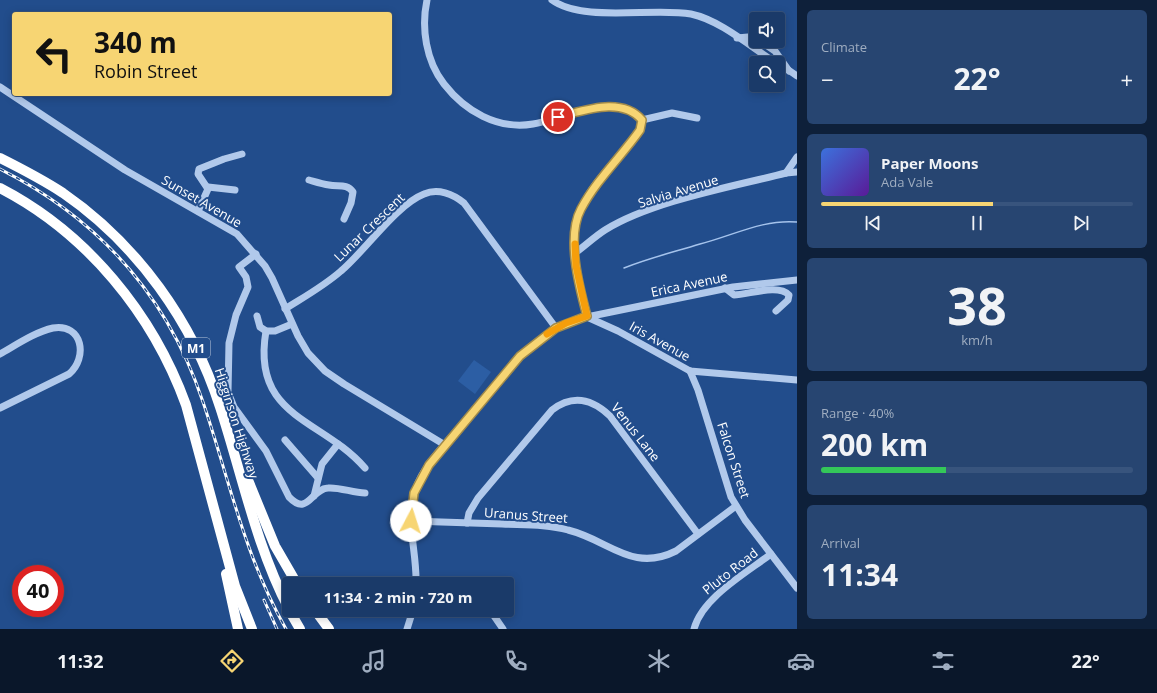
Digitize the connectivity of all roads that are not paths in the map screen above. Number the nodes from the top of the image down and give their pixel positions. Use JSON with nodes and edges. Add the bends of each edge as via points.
{"nodes":[{"id":1,"x":427,"y":0,"type":"edge"},
{"id":2,"x":552,"y":0,"type":"edge"},
{"id":3,"x":749,"y":37,"type":"edge"},
{"id":4,"x":737,"y":38,"type":"junction"},
{"id":5,"x":770,"y":48,"type":"edge"},
{"id":6,"x":765,"y":56,"type":"edge"},
{"id":7,"x":785,"y":68,"type":"edge"},
{"id":8,"x":790,"y":71,"type":"junction"},
{"id":9,"x":797,"y":76,"type":"edge"},
{"id":10,"x":0,"y":87,"type":"edge"},
{"id":11,"x":12,"y":95,"type":"edge"},
{"id":12,"x":14,"y":96,"type":"edge"},
{"id":13,"x":697,"y":118,"type":"dead end"},
{"id":14,"x":642,"y":120,"type":"junction"},
{"id":15,"x":242,"y":154,"type":"dead end"},
{"id":16,"x":0,"y":158,"type":"edge"},
{"id":17,"x":797,"y":158,"type":"edge"},
{"id":18,"x":797,"y":172,"type":"edge"},
{"id":19,"x":786,"y":173,"type":"junction"},
{"id":20,"x":309,"y":180,"type":"dead end"},
{"id":21,"x":208,"y":187,"type":"junction"},
{"id":22,"x":0,"y":188,"type":"edge"},
{"id":23,"x":235,"y":190,"type":"dead end"},
{"id":24,"x":198,"y":211,"type":"junction"},
{"id":25,"x":344,"y":219,"type":"dead end"},
{"id":26,"x":575,"y":253,"type":"junction"},
{"id":27,"x":256,"y":254,"type":"junction"},
{"id":28,"x":797,"y":280,"type":"edge"},
{"id":29,"x":725,"y":288,"type":"junction"},
{"id":30,"x":285,"y":309,"type":"junction"},
{"id":31,"x":776,"y":311,"type":"dead end"},
{"id":32,"x":257,"y":316,"type":"dead end"},
{"id":33,"x":587,"y":316,"type":"junction"},
{"id":34,"x":292,"y":324,"type":"junction"},
{"id":35,"x":556,"y":328,"type":"junction"},
{"id":36,"x":266,"y":331,"type":"junction"},
{"id":37,"x":0,"y":354,"type":"edge"},
{"id":38,"x":690,"y":371,"type":"junction"},
{"id":39,"x":797,"y":380,"type":"edge"},
{"id":40,"x":220,"y":406,"type":"junction"},
{"id":41,"x":0,"y":408,"type":"edge"},
{"id":42,"x":285,"y":440,"type":"dead end"},
{"id":43,"x":338,"y":444,"type":"junction"},
{"id":44,"x":445,"y":445,"type":"junction"},
{"id":45,"x":365,"y":468,"type":"dead end"},
{"id":46,"x":318,"y":478,"type":"junction"},
{"id":47,"x":365,"y":493,"type":"dead end"},
{"id":48,"x":314,"y":496,"type":"junction"},
{"id":49,"x":736,"y":506,"type":"junction"},
{"id":50,"x":411,"y":521,"type":"junction"},
{"id":51,"x":467,"y":523,"type":"junction"},
{"id":52,"x":220,"y":532,"type":"junction"},
{"id":53,"x":698,"y":534,"type":"junction"},
{"id":54,"x":771,"y":554,"type":"junction"},
{"id":55,"x":293,"y":577,"type":"edge"},
{"id":56,"x":416,"y":577,"type":"edge"},
{"id":57,"x":797,"y":588,"type":"edge"},
{"id":58,"x":282,"y":594,"type":"edge"},
{"id":59,"x":293,"y":617,"type":"edge"},
{"id":60,"x":320,"y":617,"type":"edge"},
{"id":61,"x":411,"y":617,"type":"edge"},
{"id":62,"x":495,"y":617,"type":"edge"},
{"id":63,"x":238,"y":629,"type":"edge"},
{"id":64,"x":252,"y":629,"type":"edge"},
{"id":65,"x":300,"y":629,"type":"edge"},
{"id":66,"x":328,"y":629,"type":"edge"},
{"id":67,"x":407,"y":629,"type":"edge"},
{"id":68,"x":503,"y":629,"type":"edge"},
{"id":69,"x":694,"y":629,"type":"edge"}],
"edges":[{"from":1,"to":14,"type":"street","via":[[426,44],[431,60],[440,79],[450,91],[464,106],[477,114],[494,121],[532,124],[598,107],[609,107],[624,108]]},
{"from":2,"to":4,"type":"street","via":[[575,10],[690,14],[710,21]]},
{"from":3,"to":4,"type":"street"},
{"from":4,"to":6,"type":"street"},
{"from":5,"to":8,"type":"street"},
{"from":7,"to":8,"type":"street"},
{"from":8,"to":9,"type":"street"},
{"from":10,"to":11,"type":"street","name":"Sunset Avenue"},
{"from":12,"to":24,"type":"street","name":"Sunset Avenue","via":[[125,170]]},
{"from":13,"to":14,"type":"street","via":[[672,113]]},
{"from":14,"to":26,"type":"street","via":[[640,130],[599,181],[581,210],[576,228]]},
{"from":15,"to":21,"type":"street","via":[[199,169],[198,174]]},
{"from":16,"to":40,"type":"highway","name":"Higginson Highway","number":"M1","via":[[64,194],[121,243],[173,307],[204,364]]},
{"from":17,"to":19,"type":"street"},
{"from":18,"to":19,"type":"street","name":"Salvia Avenue"},
{"from":19,"to":26,"type":"street","name":"Salvia Avenue","via":[[640,214],[603,231]]},
{"from":20,"to":25,"type":"street","via":[[350,188],[353,192],[352,198]]},
{"from":21,"to":23,"type":"street"},
{"from":21,"to":24,"type":"street"},
{"from":22,"to":52,"type":"highway","number":"M1","via":[[21,200],[76,242],[102,267],[156,338],[178,385],[193,428]]},
{"from":24,"to":27,"type":"street","name":"Sunset Avenue","via":[[237,234]]},
{"from":26,"to":33,"type":"street"},
{"from":27,"to":30,"type":"street","name":"Sunset Avenue","via":[[272,278]]},
{"from":27,"to":48,"type":"street","via":[[238,267],[246,277],[248,287],[236,315],[229,343],[228,392],[234,407],[266,451],[289,498],[300,504]]},
{"from":28,"to":29,"type":"street","name":"Erica Avenue"},
{"from":29,"to":31,"type":"street","via":[[734,295],[771,290],[787,293],[788,300]]},
{"from":29,"to":33,"type":"street","name":"Erica Avenue"},
{"from":30,"to":34,"type":"street","name":"Sunset Avenue"},
{"from":30,"to":35,"type":"street","name":"Lunar Crescent","via":[[342,270],[412,201],[425,193],[444,192],[464,203]]},
{"from":32,"to":36,"type":"street","via":[[260,326]]},
{"from":33,"to":35,"type":"street","name":"Erica Avenue"},
{"from":33,"to":38,"type":"street","name":"Iris Avenue"},
{"from":34,"to":36,"type":"street","via":[[275,331]]},
{"from":34,"to":44,"type":"street","name":"Sunset Avenue","via":[[308,353],[325,371]]},
{"from":35,"to":44,"type":"street","name":"Erica Avenue","via":[[520,356]]},
{"from":36,"to":43,"type":"street","via":[[264,364],[276,396],[311,427]]},
{"from":37,"to":41,"type":"street","via":[[54,328],[71,331],[78,338],[81,347],[76,368],[69,374]]},
{"from":38,"to":39,"type":"street","name":"Iris Avenue"},
{"from":38,"to":49,"type":"street","name":"Falcon Street"},
{"from":40,"to":55,"type":"highway","via":[[275,546]]},
{"from":40,"to":58,"type":"highway","name":"Higginson Highway","number":"M1","via":[[264,552]]},
{"from":42,"to":46,"type":"street"},
{"from":43,"to":45,"type":"street"},
{"from":43,"to":46,"type":"street","via":[[324,460]]},
{"from":44,"to":50,"type":"street","name":"Erica Avenue","via":[[429,465],[418,485],[412,502]]},
{"from":46,"to":48,"type":"street"},
{"from":47,"to":48,"type":"street","via":[[328,488],[322,489]]},
{"from":49,"to":53,"type":"street","name":"Uranus Street"},
{"from":49,"to":54,"type":"street","name":"Falcon Street"},
{"from":50,"to":51,"type":"street","name":"Uranus Street"},
{"from":50,"to":56,"type":"street","name":"Erica Avenue"},
{"from":51,"to":53,"type":"street","name":"Uranus Street","via":[[536,525],[568,530],[640,560],[665,557]]},
{"from":51,"to":53,"type":"street","name":"Venus Lane","via":[[469,513],[478,498],[552,410],[570,401],[581,400],[596,404],[610,416]]},
{"from":52,"to":63,"type":"highway"},
{"from":52,"to":64,"type":"highway","number":"M1","via":[[235,586]]},
{"from":54,"to":57,"type":"street","name":"Falcon Street"},
{"from":54,"to":69,"type":"street","name":"Pluto Road","via":[[707,604],[698,615]]},
{"from":59,"to":65,"type":"highway","name":"Higginson Highway","number":"M1"},
{"from":60,"to":66,"type":"highway"},
{"from":61,"to":67,"type":"street"},
{"from":62,"to":68,"type":"street"}]}
